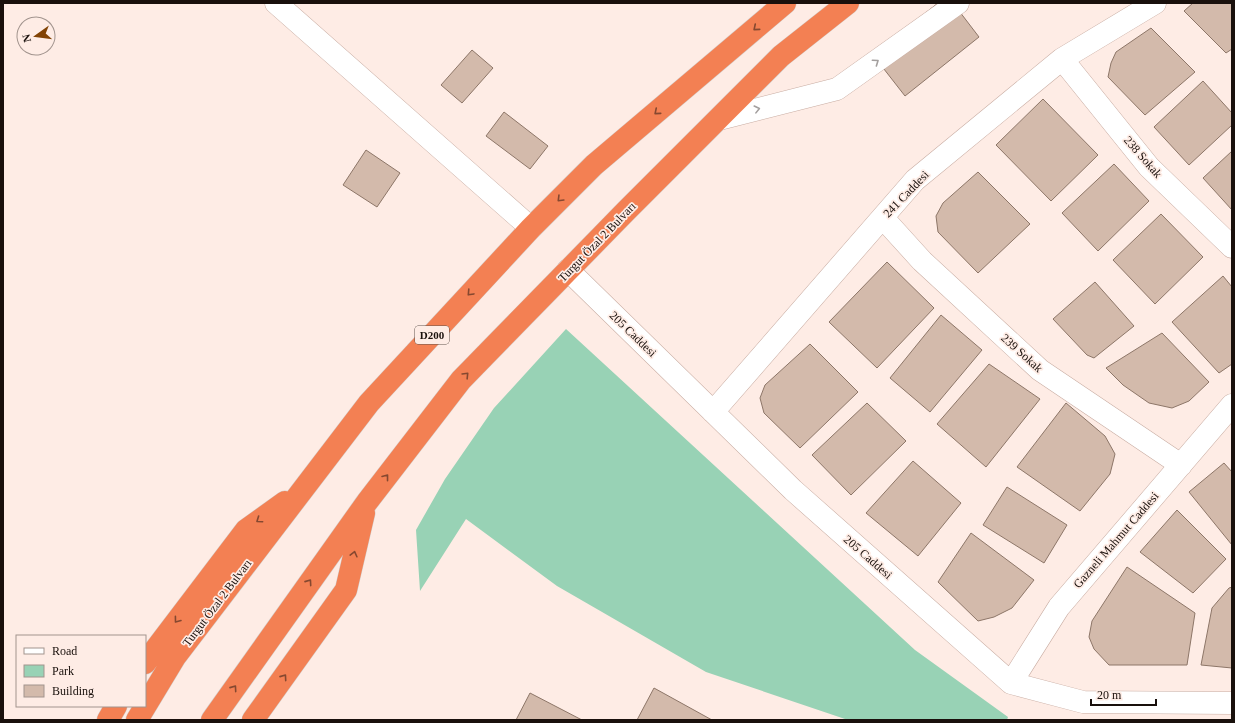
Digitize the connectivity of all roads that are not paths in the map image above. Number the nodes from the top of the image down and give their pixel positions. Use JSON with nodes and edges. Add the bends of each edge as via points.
{"nodes":[{"id":1,"x":276,"y":3,"type":"edge"},
{"id":2,"x":785,"y":3,"type":"edge"},
{"id":3,"x":848,"y":3,"type":"edge"},
{"id":4,"x":958,"y":3,"type":"edge"},
{"id":5,"x":1155,"y":3,"type":"edge"},
{"id":6,"x":1062,"y":59,"type":"junction"},
{"id":7,"x":719,"y":119,"type":"junction"},
{"id":8,"x":883,"y":218,"type":"junction"},
{"id":9,"x":531,"y":228,"type":"junction"},
{"id":10,"x":1232,"y":247,"type":"edge"},
{"id":11,"x":568,"y":270,"type":"junction"},
{"id":12,"x":1232,"y":405,"type":"edge"},
{"id":13,"x":713,"y":412,"type":"junction"},
{"id":14,"x":1181,"y":465,"type":"junction"},
{"id":15,"x":303,"y":490,"type":"junction"},
{"id":16,"x":367,"y":502,"type":"junction"},
{"id":17,"x":146,"y":662,"type":"edge"},
{"id":18,"x":1011,"y":683,"type":"junction"},
{"id":19,"x":1232,"y":703,"type":"edge"},
{"id":20,"x":146,"y":705,"type":"edge"},
{"id":21,"x":115,"y":707,"type":"edge"},
{"id":22,"x":145,"y":707,"type":"edge"},
{"id":23,"x":108,"y":720,"type":"edge"},
{"id":24,"x":137,"y":720,"type":"edge"},
{"id":25,"x":212,"y":720,"type":"edge"},
{"id":26,"x":253,"y":720,"type":"edge"}],
"edges":[{"from":1,"to":9,"type":"street"},
{"from":2,"to":9,"type":"highway","name":"Turgut Özal 2 Bulvarı","number":"D200","one_way":true,"via":[[594,165]]},
{"from":3,"to":7,"type":"highway","name":"Turgut Özal 2 Bulvarı","via":[[781,56]]},
{"from":7,"to":4,"type":"street","one_way":true,"via":[[837,89]]},
{"from":5,"to":6,"type":"street","name":"241 Caddesi"},
{"from":6,"to":8,"type":"street","name":"241 Caddesi","via":[[915,180]]},
{"from":6,"to":10,"type":"street","name":"238 Sokak","via":[[1149,167]]},
{"from":7,"to":11,"type":"highway","name":"Turgut Özal 2 Bulvarı"},
{"from":8,"to":13,"type":"street","name":"241 Caddesi"},
{"from":8,"to":14,"type":"street","name":"239 Sokak","via":[[922,261],[1040,370]]},
{"from":9,"to":15,"type":"highway","name":"Turgut Özal 2 Bulvarı","number":"D200","one_way":true,"via":[[369,403]]},
{"from":11,"to":13,"type":"street","name":"205 Caddesi"},
{"from":16,"to":11,"type":"highway","name":"Turgut Özal 2 Bulvarı","one_way":true,"via":[[461,380]]},
{"from":12,"to":14,"type":"street","name":"Gazneli Mahmut Caddesi"},
{"from":13,"to":18,"type":"street","name":"205 Caddesi","via":[[793,490]]},
{"from":14,"to":18,"type":"street","name":"Gazneli Mahmut Caddesi","via":[[1059,607]]},
{"from":15,"to":17,"type":"highway","name":"Turgut Özal 2 Bulvarı","one_way":true,"via":[[246,530]]},
{"from":15,"to":20,"type":"highway","name":"Turgut Özal 2 Bulvarı","number":"D200","via":[[175,657]]},
{"from":25,"to":16,"type":"highway","name":"Turgut Özal 2 Bulvarı","one_way":true},
{"from":26,"to":16,"type":"highway","name":"Turgut Özal 2 Bulvarı","one_way":true,"via":[[346,590]]},
{"from":18,"to":19,"type":"street","name":"205 Caddesi","via":[[1083,702]]},
{"from":21,"to":23,"type":"highway"},
{"from":22,"to":24,"type":"highway","name":"Turgut Özal 2 Bulvarı","number":"D200"}]}
